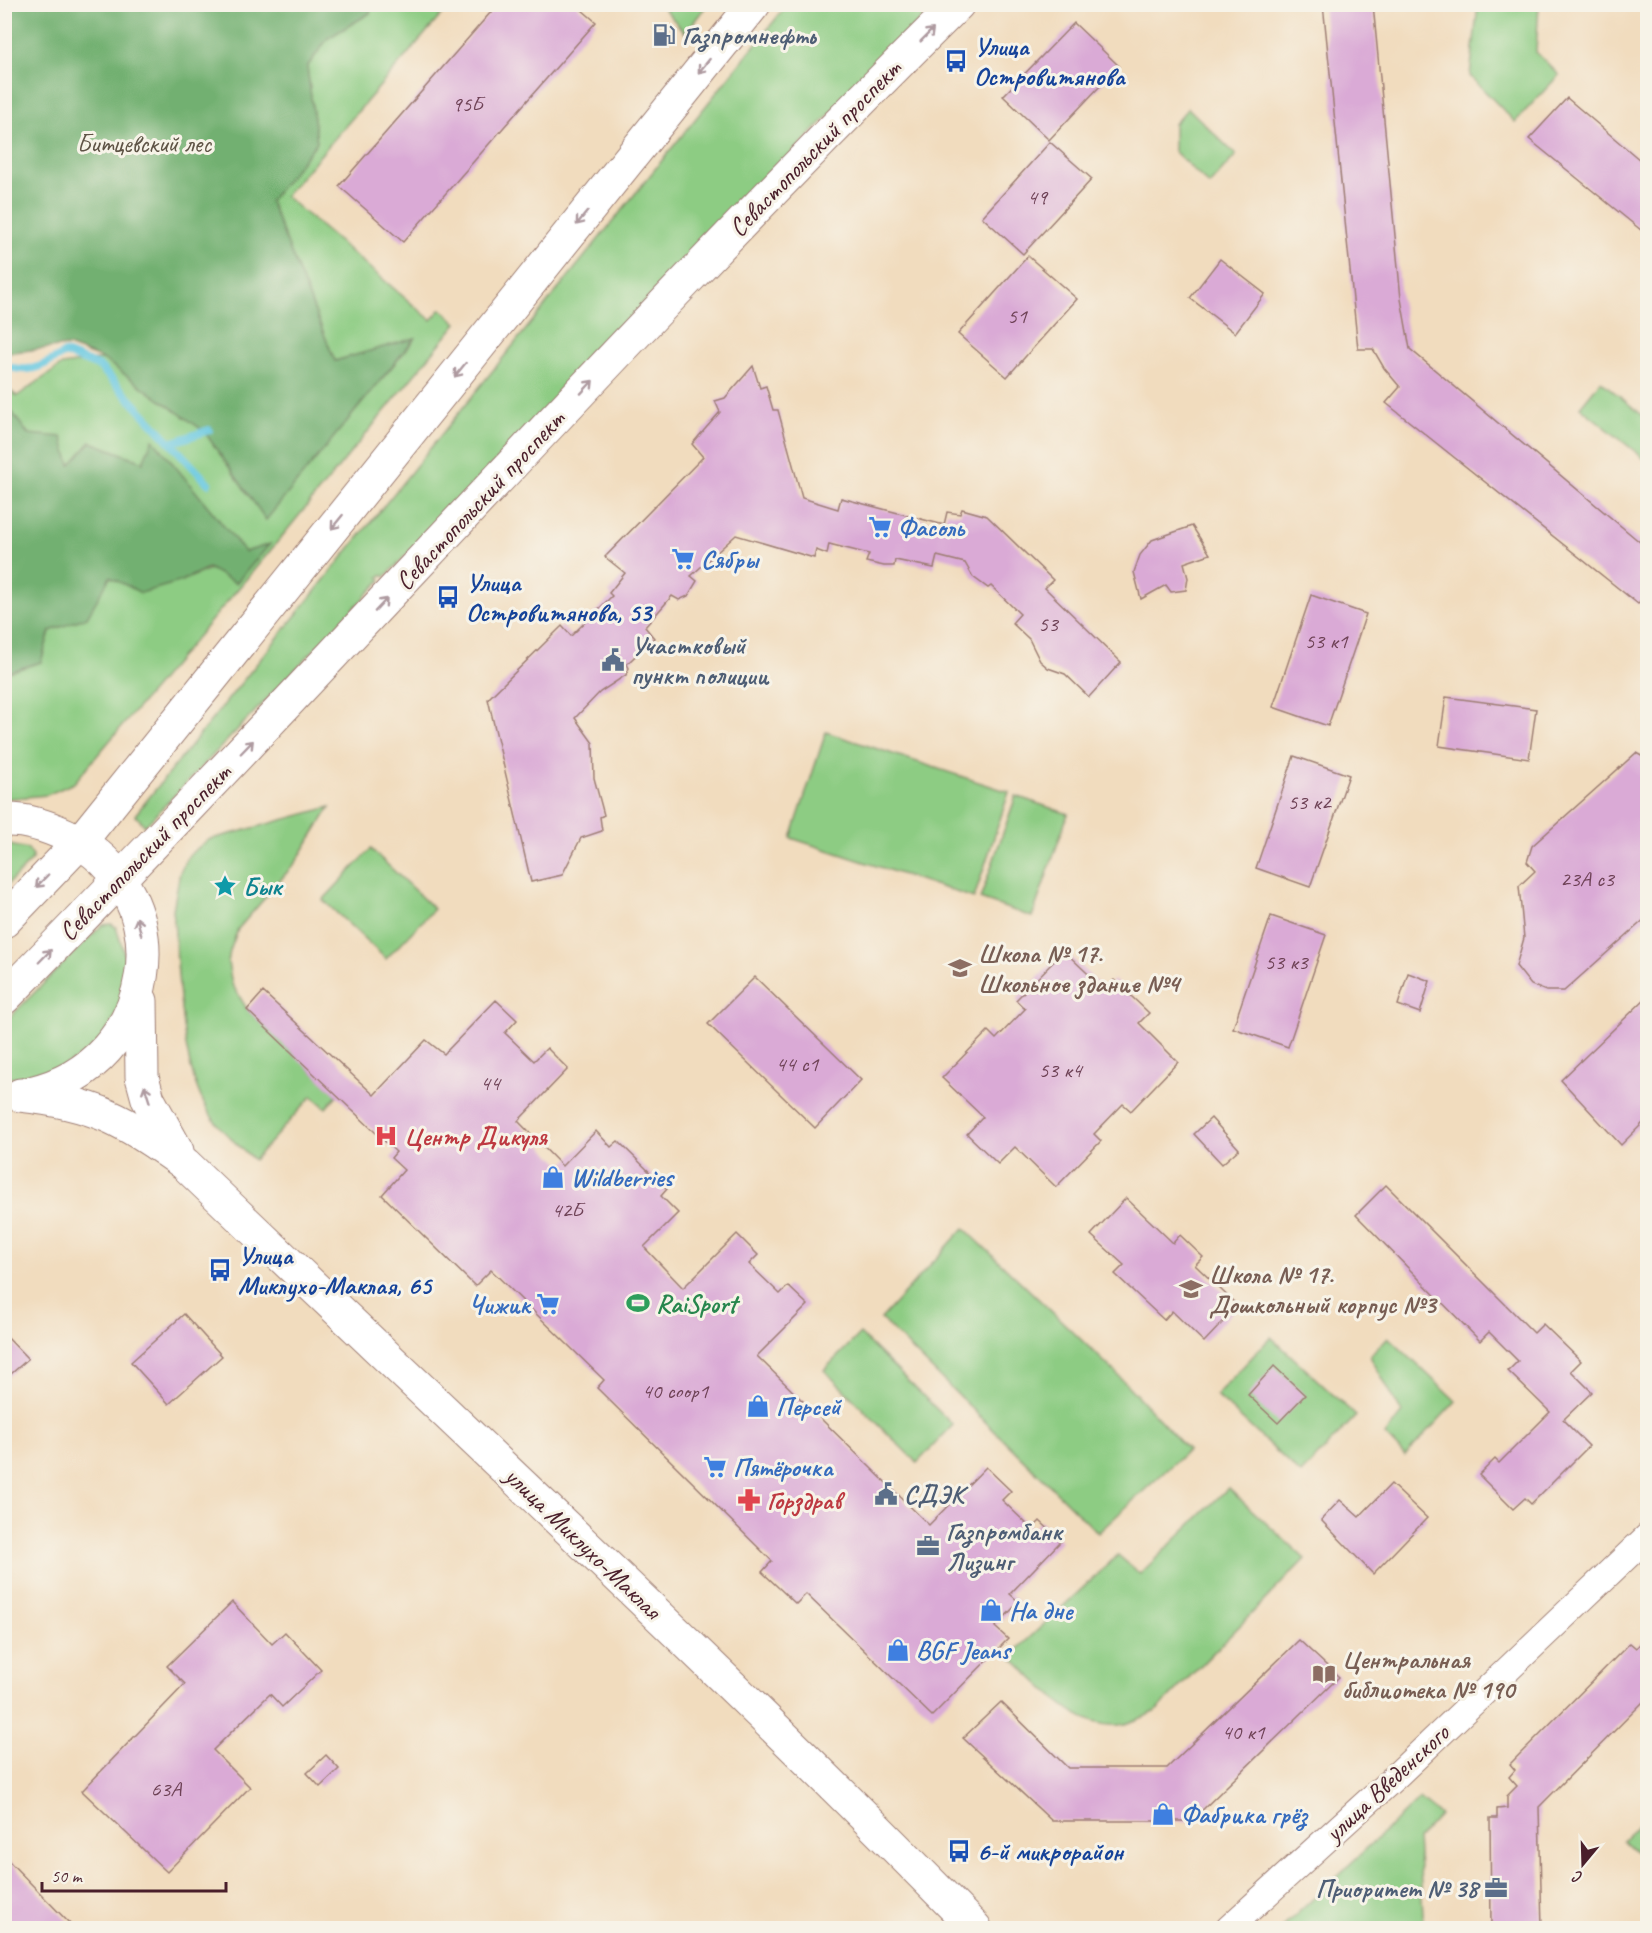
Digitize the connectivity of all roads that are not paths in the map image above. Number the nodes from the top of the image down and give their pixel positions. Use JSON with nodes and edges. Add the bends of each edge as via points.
{"nodes":[{"id":1,"x":754,"y":4,"type":"edge"},
{"id":2,"x":958,"y":4,"type":"edge"},
{"id":3,"x":4,"y":820,"type":"edge"},
{"id":4,"x":80,"y":842,"type":"junction"},
{"id":5,"x":120,"y":880,"type":"junction"},
{"id":6,"x":4,"y":921,"type":"edge"},
{"id":7,"x":142,"y":975,"type":"junction"},
{"id":8,"x":4,"y":998,"type":"edge"},
{"id":9,"x":12,"y":1095,"type":"edge"},
{"id":10,"x":184,"y":1164,"type":"junction"},
{"id":11,"x":1647,"y":1536,"type":"edge"},
{"id":12,"x":975,"y":1929,"type":"edge"},
{"id":13,"x":1229,"y":1929,"type":"edge"}],
"edges":[{"from":1,"to":4,"type":"main road","name":"Севастопольский проспект","one_way":true},
{"from":5,"to":2,"type":"main road","name":"Севастопольский проспект","one_way":true,"via":[[771,192]]},
{"from":3,"to":4,"type":"main road","via":[[49,826]]},
{"from":4,"to":5,"type":"main road"},
{"from":4,"to":6,"type":"main road","name":"Севастопольский проспект","one_way":true},
{"from":7,"to":5,"type":"main road","one_way":true,"via":[[143,942],[135,910]]},
{"from":8,"to":5,"type":"main road","name":"Севастопольский проспект","one_way":true},
{"from":7,"to":9,"type":"main road","via":[[121,1034],[102,1057],[78,1076],[52,1088]]},
{"from":10,"to":7,"type":"main road","name":"улица Миклухо-Маклая","one_way":true,"via":[[158,1120],[142,1077]]},
{"from":9,"to":10,"type":"main road","name":"улица Миклухо-Маклая","via":[[61,1099],[94,1108],[143,1133]]},
{"from":10,"to":12,"type":"main road","name":"улица Миклухо-Маклая","via":[[550,1510],[854,1805]]},
{"from":11,"to":13,"type":"street","name":"улица Введенского"}]}
